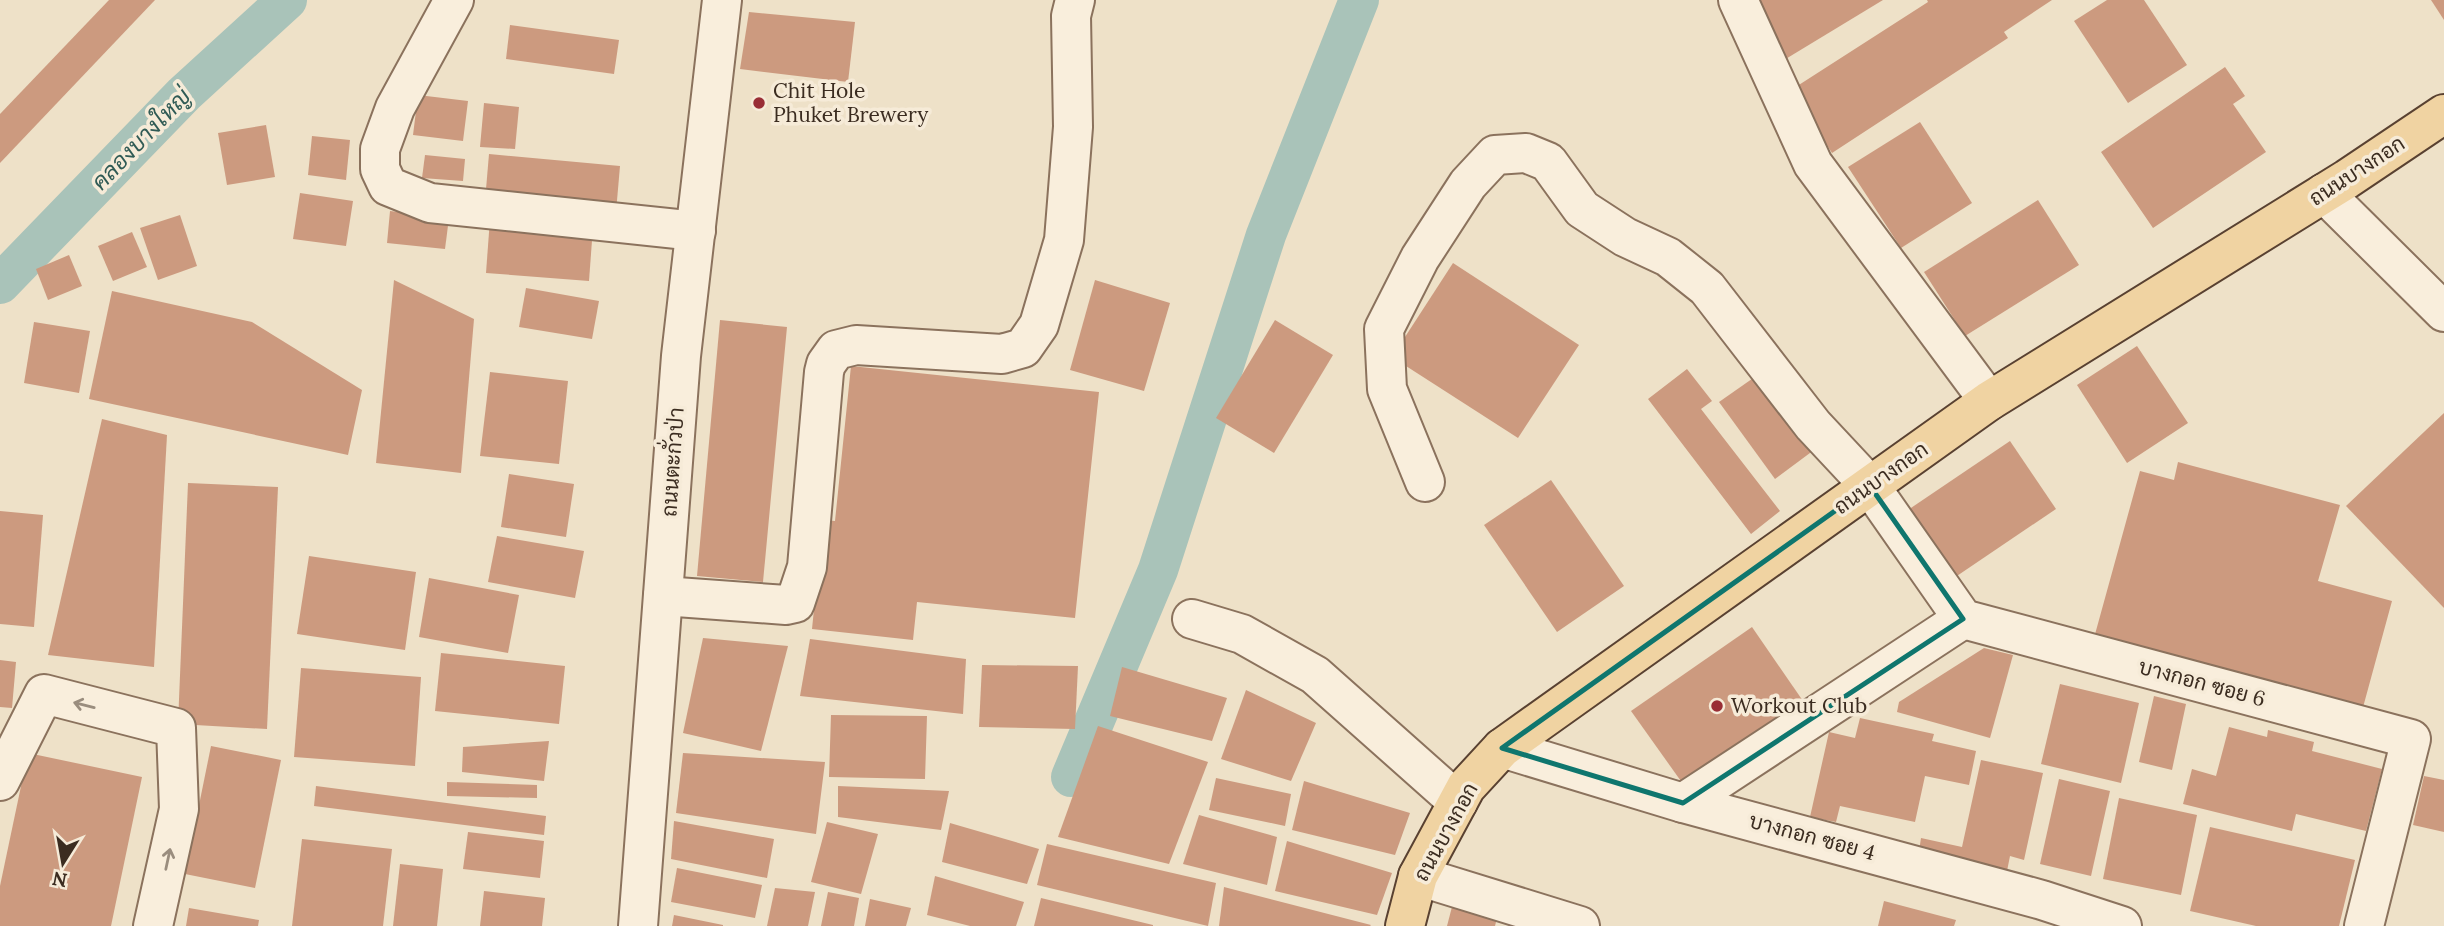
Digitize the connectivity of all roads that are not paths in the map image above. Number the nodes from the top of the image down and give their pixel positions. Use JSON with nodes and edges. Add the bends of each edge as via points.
{"nodes":[{"id":1,"x":454,"y":0,"type":"edge"},
{"id":2,"x":722,"y":0,"type":"edge"},
{"id":3,"x":1075,"y":0,"type":"edge"},
{"id":4,"x":1738,"y":0,"type":"edge"},
{"id":5,"x":2444,"y":114,"type":"edge"},
{"id":6,"x":2325,"y":193,"type":"junction"},
{"id":7,"x":696,"y":231,"type":"junction"},
{"id":8,"x":2444,"y":312,"type":"edge"},
{"id":9,"x":1989,"y":401,"type":"junction"},
{"id":10,"x":1425,"y":482,"type":"dead end"},
{"id":11,"x":1870,"y":486,"type":"junction"},
{"id":12,"x":663,"y":596,"type":"junction"},
{"id":13,"x":1192,"y":619,"type":"dead end"},
{"id":14,"x":1963,"y":619,"type":"junction"},
{"id":15,"x":1502,"y":748,"type":"junction"},
{"id":16,"x":0,"y":781,"type":"edge"},
{"id":17,"x":1458,"y":802,"type":"junction"},
{"id":18,"x":1684,"y":803,"type":"junction"},
{"id":19,"x":1418,"y":876,"type":"junction"},
{"id":20,"x":153,"y":926,"type":"edge"},
{"id":21,"x":638,"y":926,"type":"edge"},
{"id":22,"x":1405,"y":926,"type":"edge"},
{"id":23,"x":1580,"y":926,"type":"edge"},
{"id":24,"x":2122,"y":926,"type":"edge"},
{"id":25,"x":2364,"y":926,"type":"edge"}],
"edges":[{"from":1,"to":7,"type":"street","via":[[395,108],[380,149],[380,169],[388,186],[430,203]]},
{"from":2,"to":7,"type":"street","name":"ถนนตะกั่วป่า"},
{"from":3,"to":12,"type":"street","via":[[1071,16],[1073,127],[1064,240],[1040,325],[1023,348],[1002,354],[856,345],[836,349],[824,373],[807,567],[795,603]]},
{"from":4,"to":9,"type":"street","via":[[1813,164]]},
{"from":5,"to":6,"type":"main road","name":"ถนนบางกอก"},
{"from":6,"to":8,"type":"street"},
{"from":6,"to":9,"type":"main road","name":"ถนนบางกอก"},
{"from":7,"to":12,"type":"street","name":"ถนนตะกั่วป่า","via":[[681,356]]},
{"from":9,"to":11,"type":"main road","name":"ถนนบางกอก"},
{"from":10,"to":11,"type":"street","via":[[1387,389],[1384,329],[1420,258],[1468,184],[1495,155],[1526,153],[1548,162],[1582,209],[1668,257],[1707,288],[1813,425]]},
{"from":11,"to":14,"type":"street"},
{"from":11,"to":15,"type":"main road","name":"ถนนบางกอก"},
{"from":12,"to":21,"type":"street","name":"ถนนตะกั่วป่า"},
{"from":13,"to":17,"type":"street","via":[[1242,634],[1315,675]]},
{"from":14,"to":18,"type":"street"},
{"from":14,"to":25,"type":"street","name":"บางกอก ซอย 6","via":[[2411,739]]},
{"from":15,"to":17,"type":"main road","name":"ถนนบางกอก"},
{"from":15,"to":18,"type":"street","name":"บางกอก ซอย 4"},
{"from":20,"to":16,"type":"street","one_way":true,"via":[[179,809],[176,728],[44,694]]},
{"from":17,"to":19,"type":"main road","name":"ถนนบางกอก"},
{"from":18,"to":24,"type":"street","name":"บางกอก ซอย 4"},
{"from":19,"to":22,"type":"main road","name":"ถนนบางกอก"},
{"from":19,"to":23,"type":"street"}]}
